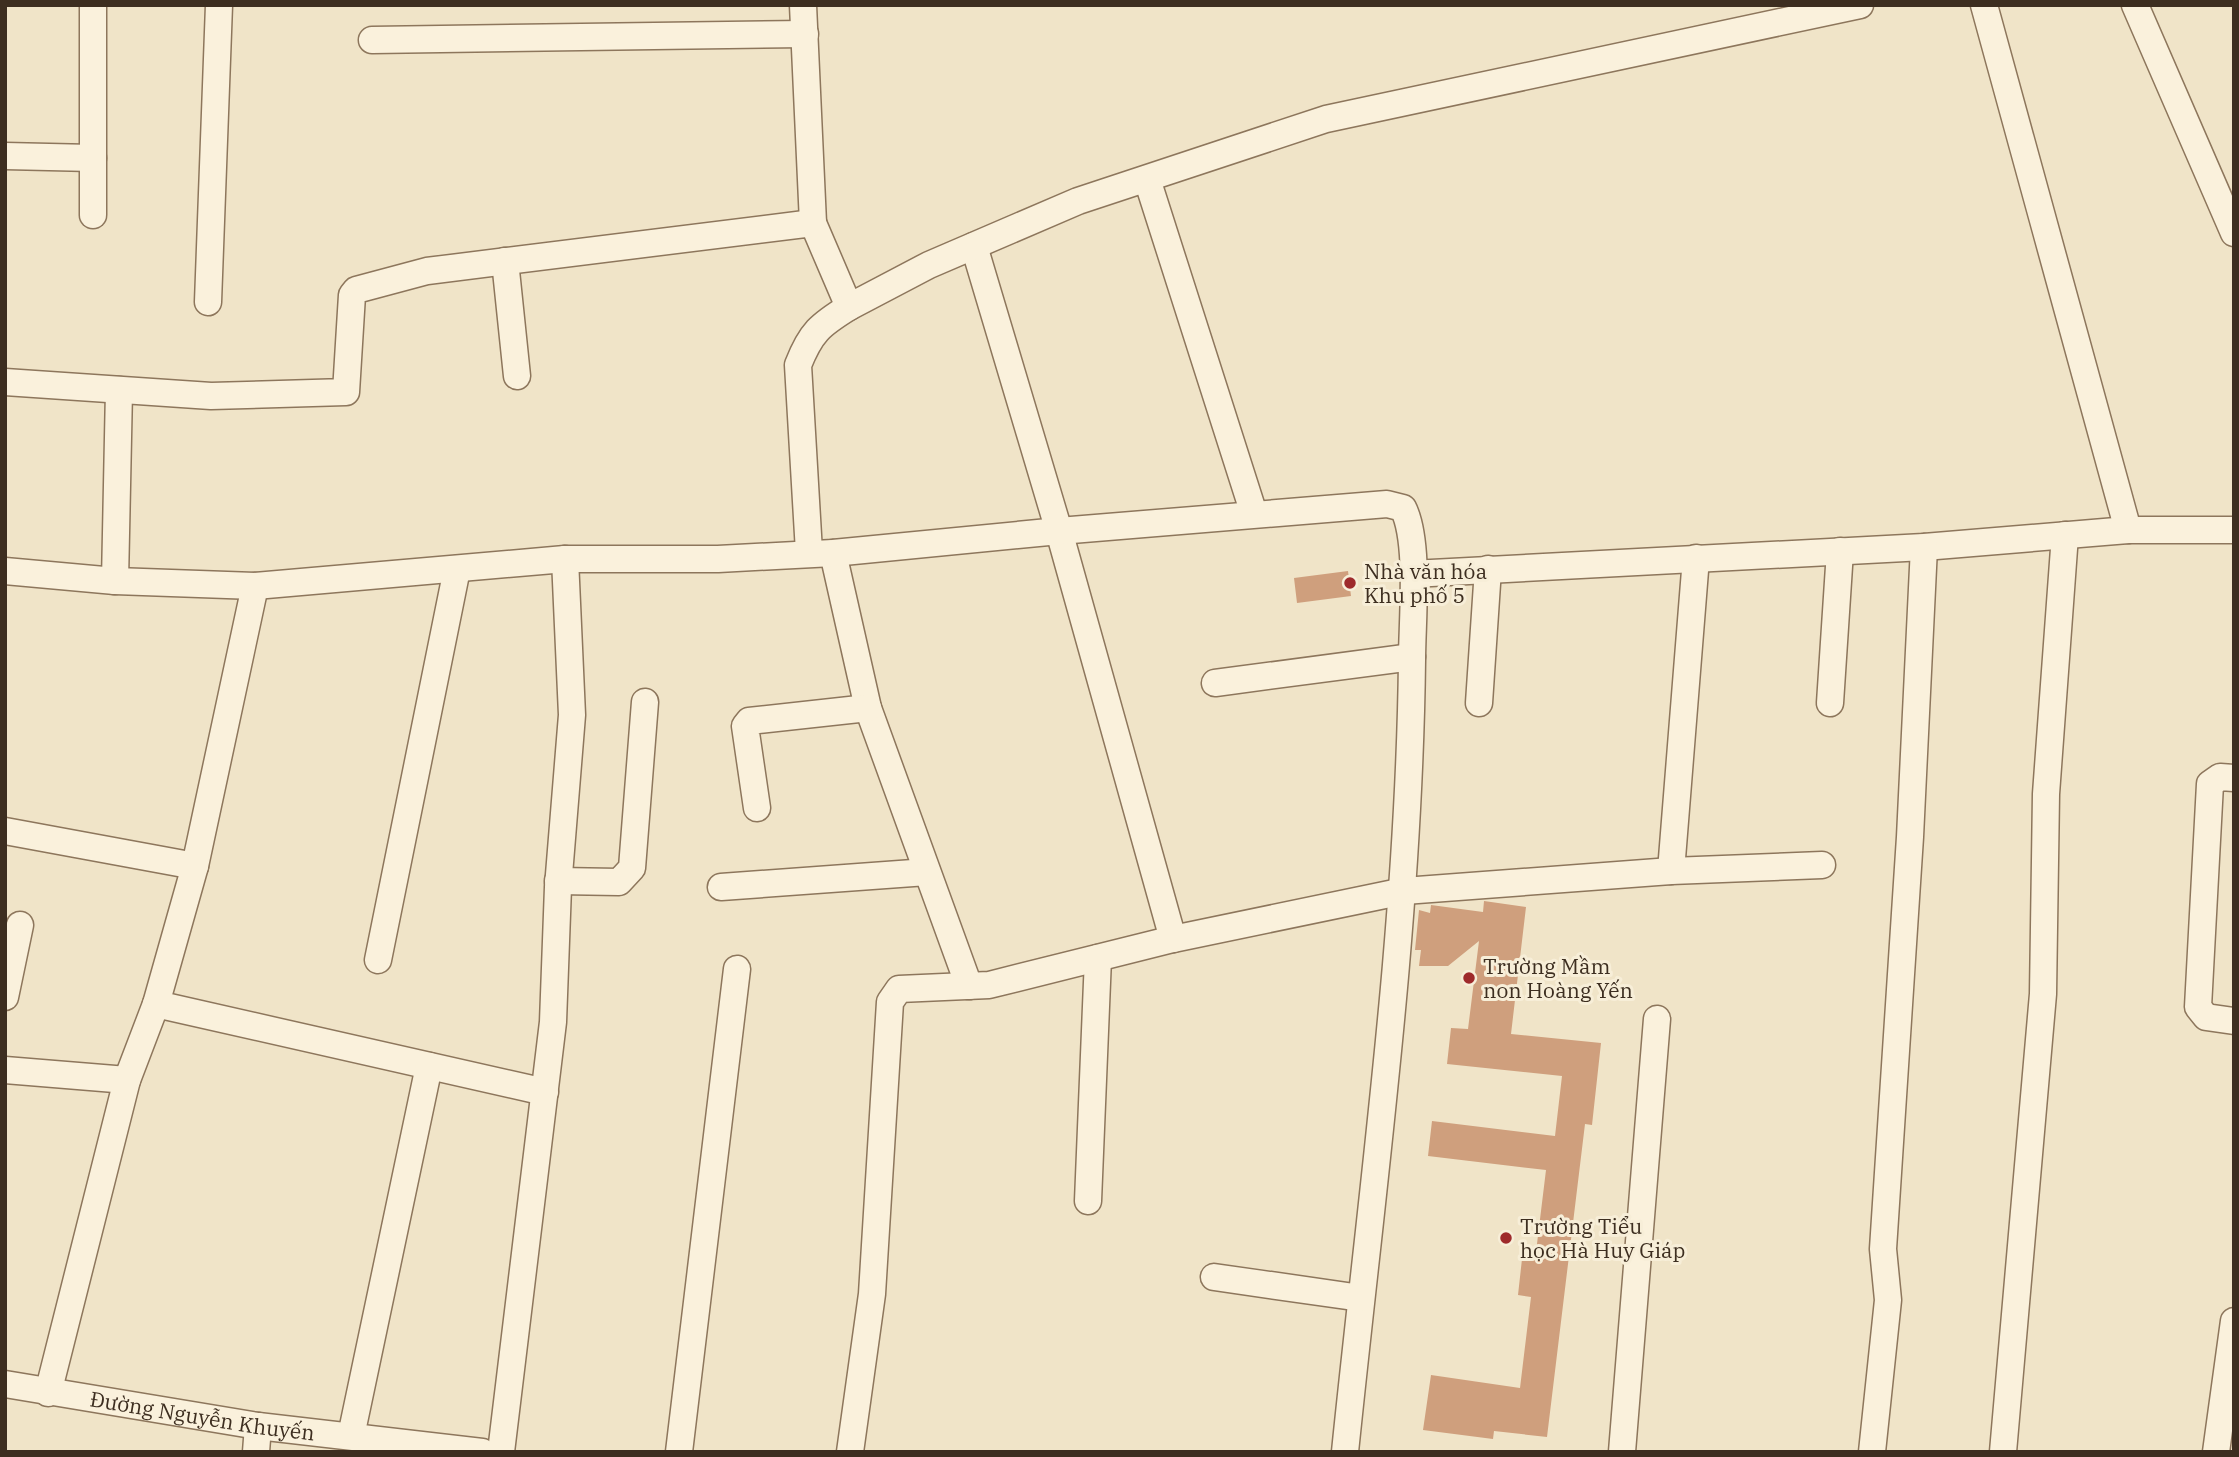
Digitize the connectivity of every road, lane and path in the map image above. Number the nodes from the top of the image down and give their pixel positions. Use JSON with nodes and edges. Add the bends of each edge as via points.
{"nodes":[{"id":1,"x":93,"y":5,"type":"edge"},
{"id":2,"x":219,"y":5,"type":"edge"},
{"id":3,"x":803,"y":5,"type":"edge"},
{"id":4,"x":1860,"y":5,"type":"edge"},
{"id":5,"x":1984,"y":5,"type":"edge"},
{"id":6,"x":2134,"y":5,"type":"edge"},
{"id":7,"x":804,"y":34,"type":"junction"},
{"id":8,"x":372,"y":40,"type":"dead end"},
{"id":9,"x":5,"y":156,"type":"edge"},
{"id":10,"x":93,"y":158,"type":"junction"},
{"id":11,"x":1147,"y":178,"type":"junction"},
{"id":12,"x":93,"y":215,"type":"dead end"},
{"id":13,"x":813,"y":223,"type":"junction"},
{"id":14,"x":2234,"y":233,"type":"edge"},
{"id":15,"x":974,"y":246,"type":"junction"},
{"id":16,"x":505,"y":261,"type":"junction"},
{"id":17,"x":208,"y":302,"type":"dead end"},
{"id":18,"x":849,"y":307,"type":"junction"},
{"id":19,"x":517,"y":376,"type":"dead end"},
{"id":20,"x":5,"y":382,"type":"edge"},
{"id":21,"x":119,"y":390,"type":"junction"},
{"id":22,"x":1254,"y":514,"type":"junction"},
{"id":23,"x":2128,"y":530,"type":"junction"},
{"id":24,"x":2234,"y":530,"type":"edge"},
{"id":25,"x":1059,"y":531,"type":"junction"},
{"id":26,"x":2065,"y":535,"type":"junction"},
{"id":27,"x":1924,"y":547,"type":"junction"},
{"id":28,"x":1840,"y":551,"type":"junction"},
{"id":29,"x":820,"y":553,"type":"junction"},
{"id":30,"x":1696,"y":558,"type":"junction"},
{"id":31,"x":565,"y":559,"type":"junction"},
{"id":32,"x":457,"y":569,"type":"junction"},
{"id":33,"x":1488,"y":569,"type":"junction"},
{"id":34,"x":5,"y":572,"type":"edge"},
{"id":35,"x":1412,"y":574,"type":"junction"},
{"id":36,"x":116,"y":581,"type":"junction"},
{"id":37,"x":255,"y":586,"type":"junction"},
{"id":38,"x":1412,"y":656,"type":"junction"},
{"id":39,"x":1215,"y":683,"type":"dead end"},
{"id":40,"x":645,"y":702,"type":"dead end"},
{"id":41,"x":1479,"y":703,"type":"dead end"},
{"id":42,"x":1830,"y":703,"type":"dead end"},
{"id":43,"x":868,"y":708,"type":"junction"},
{"id":44,"x":2234,"y":778,"type":"edge"},
{"id":45,"x":757,"y":808,"type":"dead end"},
{"id":46,"x":5,"y":831,"type":"edge"},
{"id":47,"x":1822,"y":865,"type":"dead end"},
{"id":48,"x":195,"y":866,"type":"junction"},
{"id":49,"x":1671,"y":871,"type":"junction"},
{"id":50,"x":927,"y":872,"type":"junction"},
{"id":51,"x":558,"y":881,"type":"junction"},
{"id":52,"x":720,"y":887,"type":"dead end"},
{"id":53,"x":1404,"y":891,"type":"junction"},
{"id":54,"x":20,"y":925,"type":"dead end"},
{"id":55,"x":1172,"y":939,"type":"junction"},
{"id":56,"x":1098,"y":958,"type":"junction"},
{"id":57,"x":379,"y":960,"type":"dead end"},
{"id":58,"x":737,"y":969,"type":"dead end"},
{"id":59,"x":969,"y":986,"type":"junction"},
{"id":60,"x":5,"y":997,"type":"edge"},
{"id":61,"x":156,"y":1004,"type":"junction"},
{"id":62,"x":1657,"y":1019,"type":"dead end"},
{"id":63,"x":2234,"y":1021,"type":"edge"},
{"id":64,"x":429,"y":1066,"type":"junction"},
{"id":65,"x":5,"y":1070,"type":"edge"},
{"id":66,"x":127,"y":1080,"type":"junction"},
{"id":67,"x":545,"y":1091,"type":"junction"},
{"id":68,"x":1088,"y":1201,"type":"dead end"},
{"id":69,"x":1214,"y":1276,"type":"dead end"},
{"id":70,"x":1361,"y":1298,"type":"junction"},
{"id":71,"x":2234,"y":1321,"type":"edge"},
{"id":72,"x":5,"y":1384,"type":"edge"},
{"id":73,"x":48,"y":1393,"type":"junction"},
{"id":74,"x":351,"y":1436,"type":"junction"},
{"id":75,"x":257,"y":1439,"type":"edge"},
{"id":76,"x":482,"y":1452,"type":"edge"},
{"id":77,"x":501,"y":1452,"type":"edge"},
{"id":78,"x":679,"y":1452,"type":"edge"},
{"id":79,"x":850,"y":1452,"type":"edge"},
{"id":80,"x":1345,"y":1452,"type":"edge"},
{"id":81,"x":1622,"y":1452,"type":"edge"},
{"id":82,"x":1872,"y":1452,"type":"edge"},
{"id":83,"x":2003,"y":1452,"type":"edge"},
{"id":84,"x":2216,"y":1452,"type":"edge"}],
"edges":[{"from":1,"to":10,"type":"street"},
{"from":2,"to":17,"type":"street"},
{"from":3,"to":7,"type":"street"},
{"from":4,"to":11,"type":"street","via":[[1326,119]]},
{"from":5,"to":23,"type":"street"},
{"from":6,"to":14,"type":"street"},
{"from":7,"to":8,"type":"street"},
{"from":7,"to":13,"type":"street"},
{"from":9,"to":10,"type":"street"},
{"from":10,"to":12,"type":"street"},
{"from":11,"to":15,"type":"street","via":[[1078,201]]},
{"from":11,"to":22,"type":"street"},
{"from":13,"to":16,"type":"street"},
{"from":13,"to":18,"type":"street"},
{"from":15,"to":18,"type":"street"},
{"from":15,"to":25,"type":"street"},
{"from":16,"to":19,"type":"street"},
{"from":16,"to":21,"type":"street","via":[[427,271],[356,290],[346,392],[211,396]]},
{"from":18,"to":29,"type":"street","via":[[820,325],[808,339],[798,365]]},
{"from":20,"to":21,"type":"street"},
{"from":21,"to":36,"type":"street"},
{"from":22,"to":25,"type":"street"},
{"from":22,"to":35,"type":"street","via":[[1387,504],[1403,508],[1410,521]]},
{"from":23,"to":24,"type":"street"},
{"from":23,"to":26,"type":"street"},
{"from":25,"to":29,"type":"street"},
{"from":25,"to":55,"type":"street"},
{"from":26,"to":27,"type":"street"},
{"from":26,"to":83,"type":"street","via":[[2046,794],[2043,993]]},
{"from":27,"to":28,"type":"street"},
{"from":27,"to":82,"type":"street","via":[[1883,1249],[1888,1300]]},
{"from":28,"to":30,"type":"street"},
{"from":28,"to":42,"type":"street"},
{"from":29,"to":31,"type":"street","via":[[718,559]]},
{"from":29,"to":43,"type":"street"},
{"from":30,"to":33,"type":"street"},
{"from":30,"to":49,"type":"street"},
{"from":31,"to":32,"type":"street"},
{"from":31,"to":51,"type":"street","via":[[572,715]]},
{"from":32,"to":37,"type":"street"},
{"from":32,"to":57,"type":"street"},
{"from":33,"to":35,"type":"street"},
{"from":33,"to":41,"type":"street"},
{"from":34,"to":36,"type":"street"},
{"from":35,"to":38,"type":"street"},
{"from":36,"to":37,"type":"street"},
{"from":37,"to":48,"type":"street"},
{"from":38,"to":39,"type":"street"},
{"from":38,"to":53,"type":"street"},
{"from":40,"to":51,"type":"street","via":[[632,868],[619,882]]},
{"from":43,"to":45,"type":"street","via":[[749,722],[745,726]]},
{"from":43,"to":50,"type":"street"},
{"from":44,"to":63,"type":"street","via":[[2220,777],[2210,784],[2198,1007],[2206,1017]]},
{"from":46,"to":48,"type":"street"},
{"from":47,"to":49,"type":"street"},
{"from":48,"to":61,"type":"street"},
{"from":49,"to":53,"type":"street"},
{"from":50,"to":52,"type":"street"},
{"from":50,"to":59,"type":"street"},
{"from":51,"to":67,"type":"street","via":[[554,1022]]},
{"from":53,"to":55,"type":"street"},
{"from":53,"to":70,"type":"street"},
{"from":54,"to":60,"type":"street"},
{"from":55,"to":56,"type":"street"},
{"from":56,"to":59,"type":"street"},
{"from":56,"to":68,"type":"street"},
{"from":58,"to":78,"type":"street"},
{"from":59,"to":79,"type":"street","via":[[899,989],[890,1002],[872,1294]]},
{"from":61,"to":64,"type":"street"},
{"from":61,"to":66,"type":"street"},
{"from":62,"to":81,"type":"street"},
{"from":64,"to":67,"type":"street"},
{"from":64,"to":74,"type":"street"},
{"from":65,"to":66,"type":"street"},
{"from":66,"to":73,"type":"street"},
{"from":67,"to":77,"type":"street"},
{"from":69,"to":70,"type":"street"},
{"from":70,"to":80,"type":"street"},
{"from":71,"to":84,"type":"street"},
{"from":72,"to":73,"type":"street","name":"Đường Nguyễn Khuyến"},
{"from":73,"to":75,"type":"street","name":"Đường Nguyễn Khuyến"},
{"from":74,"to":75,"type":"street","name":"Đường Nguyễn Khuyến"},
{"from":74,"to":76,"type":"street","name":"Đường Nguyễn Khuyến"}]}
